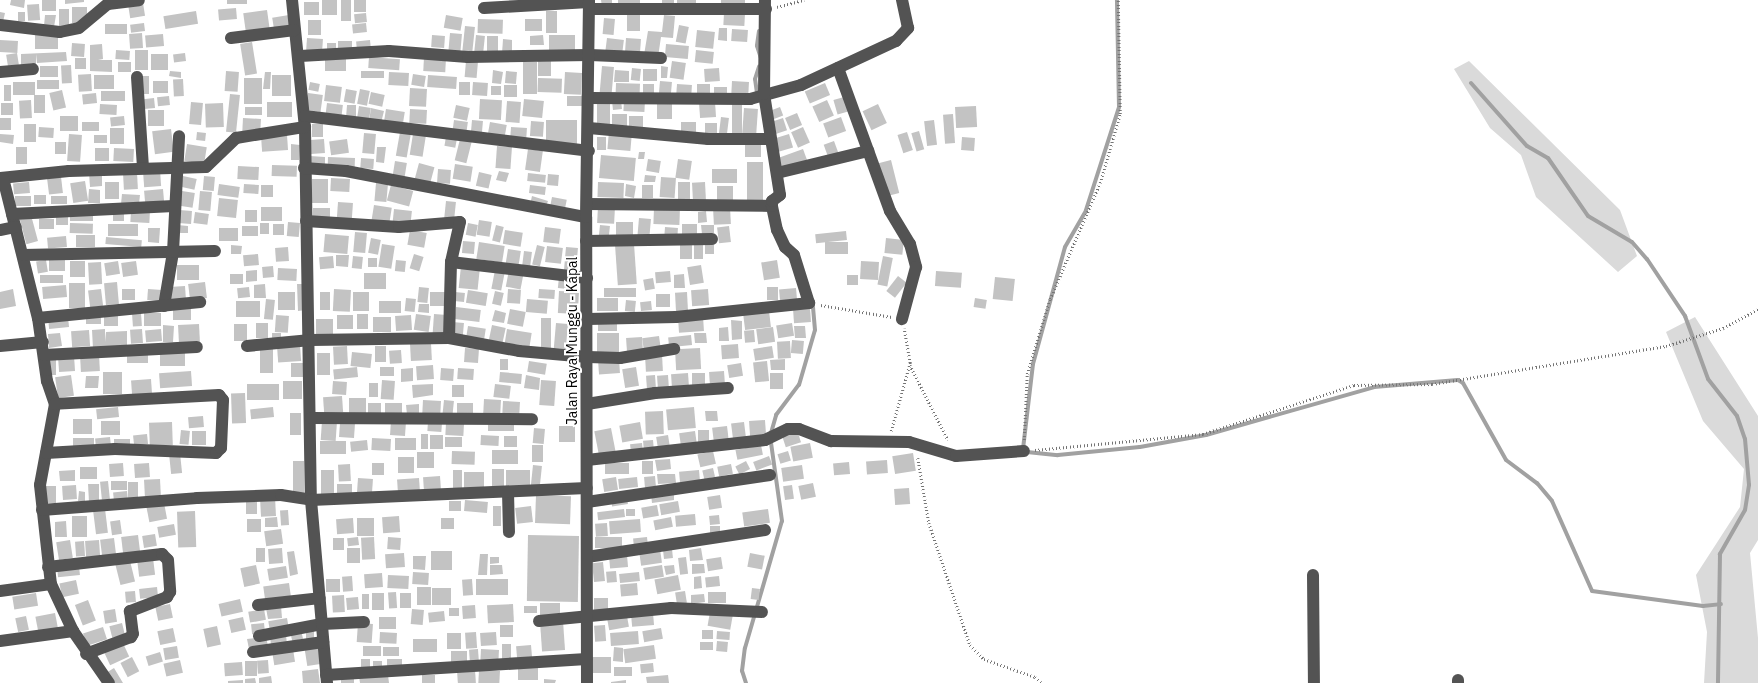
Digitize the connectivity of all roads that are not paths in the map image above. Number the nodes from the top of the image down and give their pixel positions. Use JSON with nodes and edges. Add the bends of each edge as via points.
{"nodes":[{"id":1,"x":139,"y":0,"type":"edge"},
{"id":2,"x":292,"y":0,"type":"edge"},
{"id":3,"x":902,"y":0,"type":"edge"},
{"id":4,"x":589,"y":4,"type":"edge"},
{"id":5,"x":765,"y":5,"type":"edge"},
{"id":6,"x":484,"y":8,"type":"dead end"},
{"id":7,"x":0,"y":25,"type":"edge"},
{"id":8,"x":295,"y":30,"type":"junction"},
{"id":9,"x":231,"y":38,"type":"dead end"},
{"id":10,"x":590,"y":55,"type":"junction"},
{"id":11,"x":300,"y":56,"type":"junction"},
{"id":12,"x":660,"y":58,"type":"dead end"},
{"id":13,"x":838,"y":68,"type":"junction"},
{"id":14,"x":33,"y":70,"type":"dead end"},
{"id":15,"x":0,"y":72,"type":"edge"},
{"id":16,"x":137,"y":77,"type":"dead end"},
{"id":17,"x":764,"y":94,"type":"junction"},
{"id":18,"x":590,"y":98,"type":"junction"},
{"id":19,"x":305,"y":122,"type":"junction"},
{"id":20,"x":589,"y":128,"type":"junction"},
{"id":21,"x":179,"y":136,"type":"dead end"},
{"id":22,"x":769,"y":139,"type":"junction"},
{"id":23,"x":589,"y":151,"type":"junction"},
{"id":24,"x":868,"y":151,"type":"junction"},
{"id":25,"x":178,"y":166,"type":"junction"},
{"id":26,"x":143,"y":168,"type":"junction"},
{"id":27,"x":304,"y":168,"type":"junction"},
{"id":28,"x":777,"y":173,"type":"junction"},
{"id":29,"x":1,"y":178,"type":"edge"},
{"id":30,"x":586,"y":204,"type":"junction"},
{"id":31,"x":174,"y":206,"type":"junction"},
{"id":32,"x":772,"y":206,"type":"junction"},
{"id":33,"x":586,"y":217,"type":"junction"},
{"id":34,"x":14,"y":220,"type":"junction"},
{"id":35,"x":306,"y":221,"type":"junction"},
{"id":36,"x":0,"y":230,"type":"edge"},
{"id":37,"x":712,"y":239,"type":"dead end"},
{"id":38,"x":586,"y":241,"type":"junction"},
{"id":39,"x":215,"y":251,"type":"dead end"},
{"id":40,"x":173,"y":252,"type":"junction"},
{"id":41,"x":23,"y":255,"type":"junction"},
{"id":42,"x":452,"y":262,"type":"junction"},
{"id":43,"x":587,"y":278,"type":"junction"},
{"id":44,"x":200,"y":302,"type":"dead end"},
{"id":45,"x":164,"y":306,"type":"junction"},
{"id":46,"x":38,"y":318,"type":"junction"},
{"id":47,"x":588,"y":319,"type":"junction"},
{"id":48,"x":902,"y":319,"type":"road end"},
{"id":49,"x":449,"y":338,"type":"junction"},
{"id":50,"x":311,"y":340,"type":"junction"},
{"id":51,"x":0,"y":346,"type":"edge"},
{"id":52,"x":198,"y":346,"type":"dead end"},
{"id":53,"x":247,"y":346,"type":"dead end"},
{"id":54,"x":44,"y":349,"type":"junction"},
{"id":55,"x":674,"y":349,"type":"dead end"},
{"id":56,"x":588,"y":357,"type":"junction"},
{"id":57,"x":728,"y":388,"type":"dead end"},
{"id":58,"x":55,"y":404,"type":"junction"},
{"id":59,"x":587,"y":404,"type":"junction"},
{"id":60,"x":311,"y":418,"type":"junction"},
{"id":61,"x":532,"y":419,"type":"dead end"},
{"id":62,"x":1024,"y":451,"type":"road end"},
{"id":63,"x":46,"y":454,"type":"junction"},
{"id":64,"x":587,"y":460,"type":"junction"},
{"id":65,"x":770,"y":475,"type":"dead end"},
{"id":66,"x":587,"y":488,"type":"junction"},
{"id":67,"x":508,"y":492,"type":"junction"},
{"id":68,"x":311,"y":500,"type":"junction"},
{"id":69,"x":587,"y":502,"type":"junction"},
{"id":70,"x":42,"y":510,"type":"junction"},
{"id":71,"x":765,"y":530,"type":"dead end"},
{"id":72,"x":509,"y":532,"type":"dead end"},
{"id":73,"x":587,"y":557,"type":"junction"},
{"id":74,"x":48,"y":567,"type":"junction"},
{"id":75,"x":1313,"y":574,"type":"dead end"},
{"id":76,"x":51,"y":584,"type":"junction"},
{"id":77,"x":0,"y":591,"type":"edge"},
{"id":78,"x":320,"y":598,"type":"junction"},
{"id":79,"x":258,"y":605,"type":"dead end"},
{"id":80,"x":762,"y":612,"type":"dead end"},
{"id":81,"x":587,"y":616,"type":"junction"},
{"id":82,"x":539,"y":621,"type":"dead end"},
{"id":83,"x":364,"y":622,"type":"dead end"},
{"id":84,"x":322,"y":624,"type":"junction"},
{"id":85,"x":73,"y":631,"type":"junction"},
{"id":86,"x":259,"y":636,"type":"dead end"},
{"id":87,"x":0,"y":641,"type":"edge"},
{"id":88,"x":323,"y":642,"type":"junction"},
{"id":89,"x":253,"y":652,"type":"dead end"},
{"id":90,"x":86,"y":654,"type":"junction"},
{"id":91,"x":587,"y":659,"type":"junction"},
{"id":92,"x":326,"y":679,"type":"edge"},
{"id":93,"x":109,"y":683,"type":"edge"},
{"id":94,"x":587,"y":683,"type":"edge"},
{"id":95,"x":1314,"y":683,"type":"edge"}],
"edges":[{"from":1,"to":7,"type":"street","via":[[108,4],[79,28],[60,32]]},
{"from":2,"to":8,"type":"street"},
{"from":3,"to":13,"type":"street","via":[[908,15],[908,28],[904,34],[896,41]]},
{"from":4,"to":5,"type":"street"},
{"from":4,"to":6,"type":"street"},
{"from":4,"to":10,"type":"street","name":"Jalan Raya Munggu - Kapal"},
{"from":5,"to":17,"type":"street"},
{"from":8,"to":9,"type":"street"},
{"from":8,"to":11,"type":"street"},
{"from":10,"to":11,"type":"street","via":[[494,57],[390,51]]},
{"from":10,"to":12,"type":"street"},
{"from":10,"to":18,"type":"street","name":"Jalan Raya Munggu - Kapal"},
{"from":11,"to":19,"type":"street"},
{"from":13,"to":17,"type":"street","via":[[801,85]]},
{"from":13,"to":24,"type":"street"},
{"from":14,"to":15,"type":"street"},
{"from":16,"to":26,"type":"street"},
{"from":17,"to":18,"type":"street","via":[[750,99]]},
{"from":17,"to":22,"type":"street"},
{"from":18,"to":20,"type":"street","name":"Jalan Raya Munggu - Kapal"},
{"from":19,"to":23,"type":"street"},
{"from":19,"to":25,"type":"street","via":[[236,138],[206,167]]},
{"from":19,"to":27,"type":"street"},
{"from":20,"to":22,"type":"street","via":[[708,139]]},
{"from":20,"to":23,"type":"street","name":"Jalan Raya Munggu - Kapal"},
{"from":21,"to":25,"type":"street"},
{"from":22,"to":28,"type":"street"},
{"from":23,"to":30,"type":"street","name":"Jalan Raya Munggu - Kapal"},
{"from":24,"to":28,"type":"street"},
{"from":24,"to":48,"type":"street","via":[[890,211],[910,244],[916,267]]},
{"from":25,"to":26,"type":"street"},
{"from":25,"to":31,"type":"street"},
{"from":26,"to":29,"type":"street"},
{"from":27,"to":33,"type":"street","via":[[346,171]]},
{"from":27,"to":35,"type":"street"},
{"from":28,"to":32,"type":"street","via":[[780,196],[772,201]]},
{"from":29,"to":34,"type":"street"},
{"from":30,"to":32,"type":"street"},
{"from":30,"to":33,"type":"street","name":"Jalan Raya Munggu - Kapal"},
{"from":31,"to":34,"type":"street"},
{"from":31,"to":40,"type":"street"},
{"from":32,"to":47,"type":"street","via":[[777,230],[794,255],[809,303],[676,317]]},
{"from":33,"to":38,"type":"street","name":"Jalan Raya Munggu - Kapal"},
{"from":34,"to":36,"type":"street"},
{"from":34,"to":41,"type":"street"},
{"from":35,"to":42,"type":"street","via":[[399,227],[460,222]]},
{"from":35,"to":50,"type":"street"},
{"from":37,"to":38,"type":"street"},
{"from":38,"to":43,"type":"street","name":"Jalan Raya Munggu - Kapal"},
{"from":39,"to":40,"type":"street"},
{"from":40,"to":41,"type":"street"},
{"from":40,"to":45,"type":"street"},
{"from":41,"to":46,"type":"street"},
{"from":42,"to":43,"type":"street"},
{"from":42,"to":49,"type":"street"},
{"from":43,"to":47,"type":"street","name":"Jalan Raya Munggu - Kapal"},
{"from":44,"to":45,"type":"street"},
{"from":45,"to":46,"type":"street"},
{"from":46,"to":54,"type":"street"},
{"from":47,"to":56,"type":"street","name":"Jalan Raya Munggu - Kapal"},
{"from":49,"to":50,"type":"street"},
{"from":49,"to":56,"type":"street","via":[[519,351]]},
{"from":50,"to":53,"type":"street"},
{"from":50,"to":60,"type":"street"},
{"from":51,"to":54,"type":"street"},
{"from":52,"to":54,"type":"street"},
{"from":54,"to":58,"type":"street","via":[[47,381]]},
{"from":55,"to":56,"type":"street","via":[[620,358]]},
{"from":56,"to":59,"type":"street","name":"Jalan Raya Munggu - Kapal"},
{"from":57,"to":59,"type":"street","via":[[655,393]]},
{"from":58,"to":63,"type":"street"},
{"from":58,"to":63,"type":"street","via":[[219,395],[223,400],[221,450],[216,454],[115,449]]},
{"from":59,"to":64,"type":"street","name":"Jalan Raya Munggu - Kapal"},
{"from":60,"to":61,"type":"street"},
{"from":60,"to":68,"type":"street"},
{"from":62,"to":64,"type":"street","via":[[956,456],[916,444],[831,441],[799,429],[788,429],[766,440]]},
{"from":63,"to":70,"type":"street","via":[[40,485]]},
{"from":64,"to":66,"type":"street","name":"Jalan Raya Munggu - Kapal"},
{"from":65,"to":69,"type":"street"},
{"from":66,"to":67,"type":"street"},
{"from":66,"to":69,"type":"street","name":"Jalan Raya Munggu - Kapal"},
{"from":67,"to":68,"type":"street"},
{"from":67,"to":72,"type":"street"},
{"from":68,"to":70,"type":"street","via":[[280,495],[247,496]]},
{"from":68,"to":78,"type":"street"},
{"from":69,"to":73,"type":"street","name":"Jalan Raya Munggu - Kapal"},
{"from":70,"to":74,"type":"street"},
{"from":71,"to":73,"type":"street"},
{"from":73,"to":81,"type":"street","name":"Jalan Raya Munggu - Kapal"},
{"from":74,"to":76,"type":"street"},
{"from":74,"to":90,"type":"street","via":[[162,554],[168,560],[168,597],[130,611],[134,634],[131,637]]},
{"from":75,"to":95,"type":"street"},
{"from":76,"to":77,"type":"street"},
{"from":76,"to":85,"type":"street"},
{"from":78,"to":79,"type":"street"},
{"from":78,"to":84,"type":"street"},
{"from":80,"to":81,"type":"street","via":[[749,614],[735,610],[671,608]]},
{"from":81,"to":82,"type":"street"},
{"from":81,"to":91,"type":"street","name":"Jalan Raya Munggu - Kapal"},
{"from":83,"to":84,"type":"street"},
{"from":84,"to":86,"type":"street"},
{"from":84,"to":88,"type":"street"},
{"from":85,"to":87,"type":"street"},
{"from":85,"to":90,"type":"street"},
{"from":88,"to":89,"type":"street"},
{"from":88,"to":92,"type":"street"},
{"from":90,"to":93,"type":"street"},
{"from":91,"to":92,"type":"street"},
{"from":91,"to":94,"type":"street","name":"Jalan Raya Munggu - Kapal"}]}
